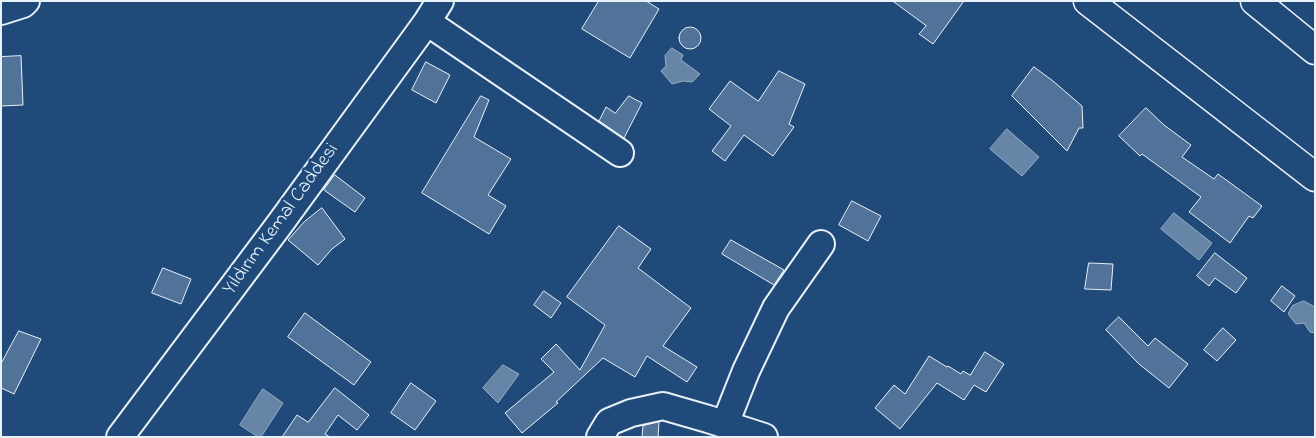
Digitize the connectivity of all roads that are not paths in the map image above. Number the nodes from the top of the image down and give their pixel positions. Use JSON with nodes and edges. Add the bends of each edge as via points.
{"nodes":[{"id":1,"x":26,"y":1,"type":"edge"},
{"id":2,"x":1088,"y":1,"type":"edge"},
{"id":3,"x":1255,"y":1,"type":"edge"},
{"id":4,"x":1276,"y":1,"type":"edge"},
{"id":5,"x":1,"y":11,"type":"edge"},
{"id":6,"x":433,"y":12,"type":"edge"},
{"id":7,"x":1315,"y":36,"type":"edge"},
{"id":8,"x":1315,"y":50,"type":"edge"},
{"id":9,"x":620,"y":154,"type":"dead end"},
{"id":10,"x":1315,"y":177,"type":"edge"},
{"id":11,"x":821,"y":244,"type":"dead end"},
{"id":12,"x":725,"y":424,"type":"junction"},
{"id":13,"x":120,"y":437,"type":"edge"},
{"id":14,"x":600,"y":437,"type":"edge"},
{"id":15,"x":764,"y":437,"type":"edge"}],
"edges":[{"from":1,"to":5,"type":"street"},
{"from":2,"to":10,"type":"main road"},
{"from":3,"to":8,"type":"main road"},
{"from":4,"to":7,"type":"main road"},
{"from":6,"to":9,"type":"street"},
{"from":6,"to":13,"type":"street","name":"Yıldırım Kemal Caddesi"},
{"from":11,"to":12,"type":"street","via":[[776,308]]},
{"from":12,"to":14,"type":"street","via":[[663,406],[609,422]]},
{"from":12,"to":15,"type":"street"}]}
